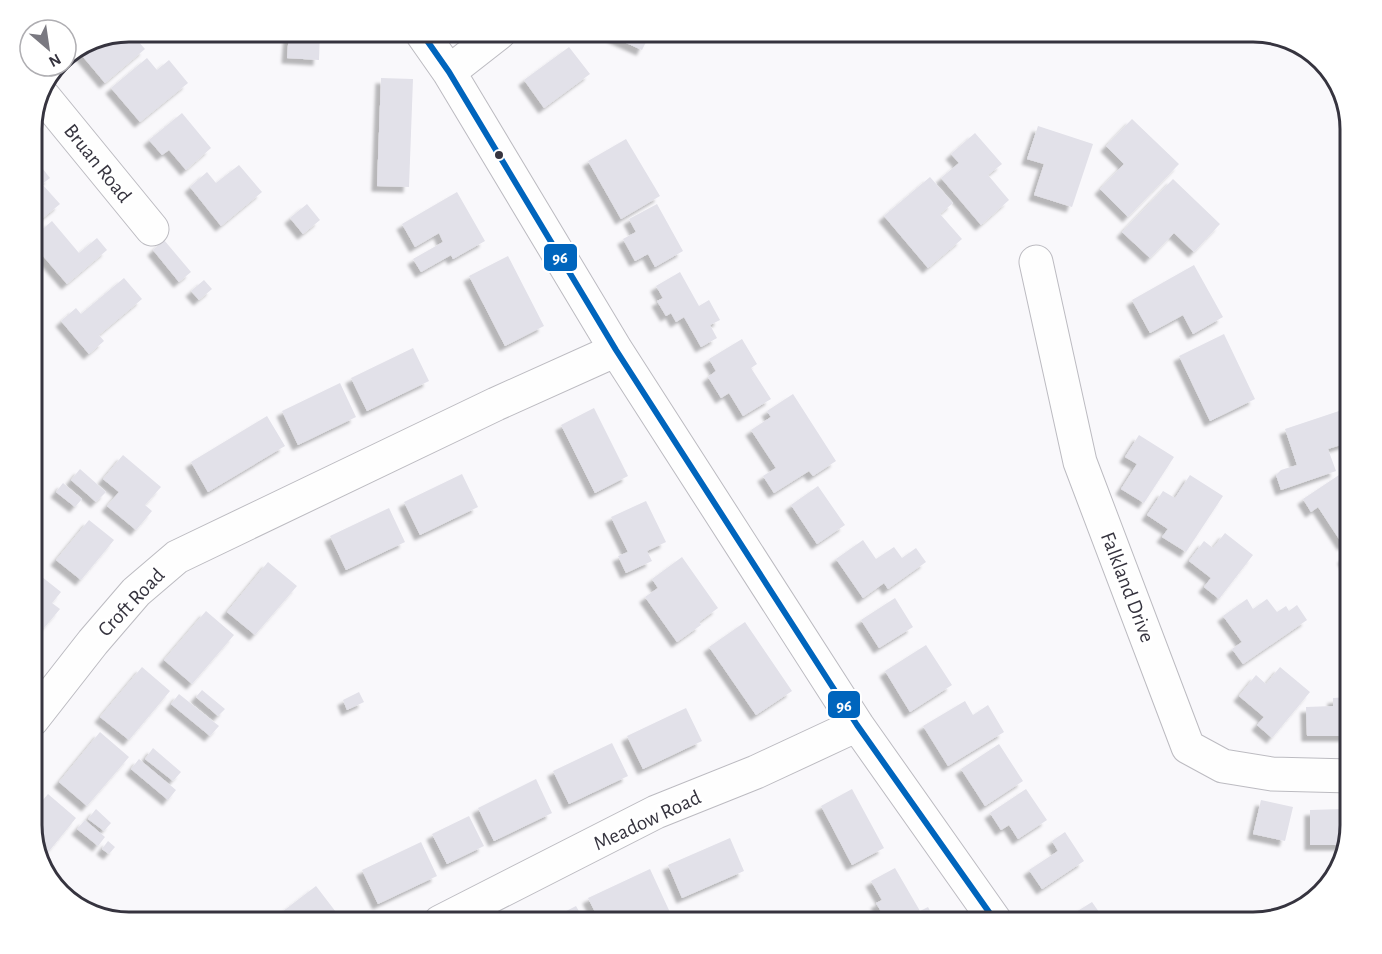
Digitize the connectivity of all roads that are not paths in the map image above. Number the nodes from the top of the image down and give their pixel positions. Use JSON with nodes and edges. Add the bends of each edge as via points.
{"nodes":[{"id":1,"x":428,"y":42,"type":"edge"},
{"id":2,"x":487,"y":42,"type":"edge"},
{"id":3,"x":449,"y":72,"type":"junction"},
{"id":4,"x":47,"y":101,"type":"edge"},
{"id":5,"x":152,"y":229,"type":"dead end"},
{"id":6,"x":1036,"y":261,"type":"dead end"},
{"id":7,"x":616,"y":350,"type":"junction"},
{"id":8,"x":42,"y":707,"type":"edge"},
{"id":9,"x":857,"y":725,"type":"junction"},
{"id":10,"x":1340,"y":776,"type":"edge"},
{"id":11,"x":460,"y":912,"type":"edge"},
{"id":12,"x":989,"y":912,"type":"edge"}],
"edges":[{"from":1,"to":3,"type":"street"},
{"from":2,"to":3,"type":"street"},
{"from":3,"to":7,"type":"street"},
{"from":4,"to":5,"type":"street","name":"Bruan Road"},
{"from":6,"to":10,"type":"street","name":"Falkland Drive","via":[[1080,462],[1188,747],[1223,766],[1272,774]]},
{"from":7,"to":8,"type":"street","name":"Croft Road","via":[[177,557],[136,592]]},
{"from":7,"to":9,"type":"street"},
{"from":9,"to":11,"type":"street","name":"Meadow Road","via":[[756,772],[656,812]]},
{"from":9,"to":12,"type":"street"}]}
